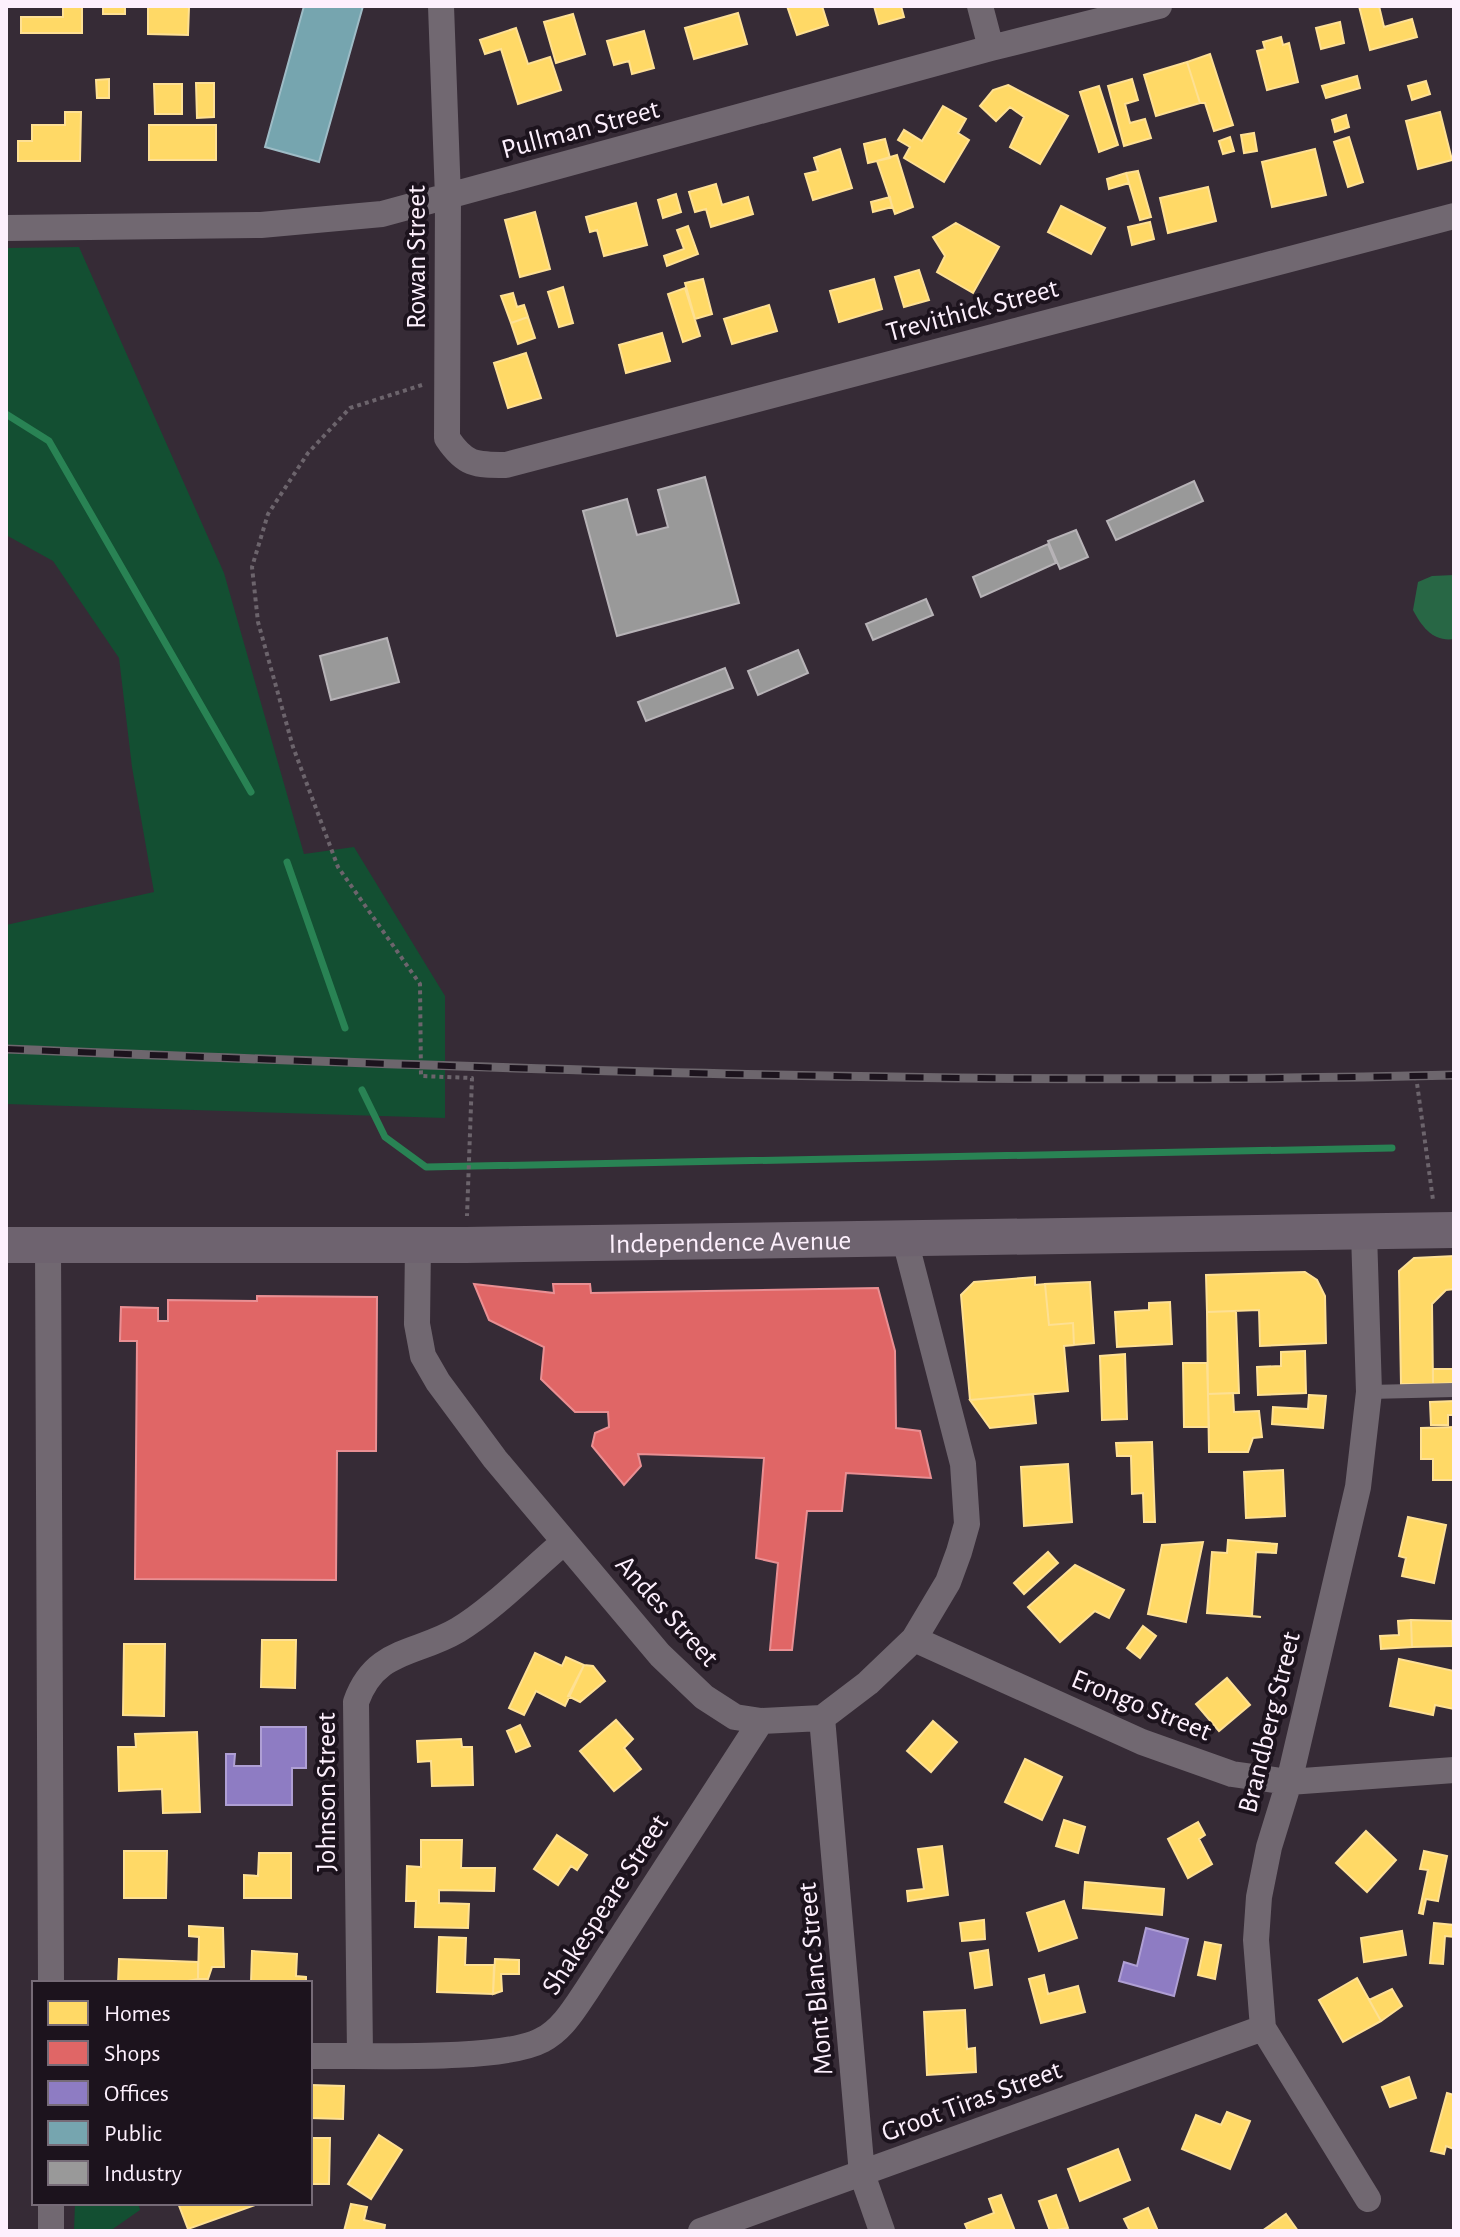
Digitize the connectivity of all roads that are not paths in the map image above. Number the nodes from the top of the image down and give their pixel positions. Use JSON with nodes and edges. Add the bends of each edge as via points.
{"nodes":[{"id":1,"x":441,"y":6,"type":"edge"},
{"id":2,"x":980,"y":6,"type":"edge"},
{"id":3,"x":1159,"y":6,"type":"edge"},
{"id":4,"x":991,"y":48,"type":"junction"},
{"id":5,"x":448,"y":198,"type":"junction"},
{"id":6,"x":1454,"y":216,"type":"edge"},
{"id":7,"x":6,"y":228,"type":"edge"},
{"id":8,"x":506,"y":465,"type":"joint"},
{"id":9,"x":1446,"y":1230,"type":"edge"},
{"id":10,"x":1364,"y":1233,"type":"junction"},
{"id":11,"x":905,"y":1240,"type":"junction"},
{"id":12,"x":48,"y":1244,"type":"junction"},
{"id":13,"x":6,"y":1245,"type":"edge"},
{"id":14,"x":418,"y":1245,"type":"junction"},
{"id":15,"x":1454,"y":1390,"type":"edge"},
{"id":16,"x":1369,"y":1392,"type":"junction"},
{"id":17,"x":564,"y":1542,"type":"junction"},
{"id":18,"x":914,"y":1639,"type":"junction"},
{"id":19,"x":822,"y":1718,"type":"junction"},
{"id":20,"x":761,"y":1721,"type":"junction"},
{"id":21,"x":1454,"y":1770,"type":"edge"},
{"id":22,"x":1289,"y":1782,"type":"junction"},
{"id":23,"x":51,"y":1981,"type":"edge"},
{"id":24,"x":1263,"y":2028,"type":"junction"},
{"id":25,"x":360,"y":2055,"type":"junction"},
{"id":26,"x":312,"y":2056,"type":"edge"},
{"id":27,"x":862,"y":2174,"type":"junction"},
{"id":28,"x":1368,"y":2199,"type":"dead end"},
{"id":29,"x":51,"y":2205,"type":"edge"},
{"id":30,"x":51,"y":2231,"type":"edge"},
{"id":31,"x":701,"y":2231,"type":"edge"},
{"id":32,"x":882,"y":2231,"type":"edge"}],
"edges":[{"from":1,"to":5,"type":"street","name":"Rowan Street"},
{"from":2,"to":4,"type":"street"},
{"from":3,"to":4,"type":"street","name":"Pullman Street"},
{"from":4,"to":5,"type":"street","name":"Pullman Street"},
{"from":5,"to":7,"type":"street","name":"Pullman Street","via":[[334,221]]},
{"from":5,"to":8,"type":"street","name":"Rowan Street","via":[[447,438],[460,457],[480,465]]},
{"from":6,"to":8,"type":"street","name":"Trevithick Street"},
{"from":9,"to":10,"type":"main road","name":"Independence Avenue"},
{"from":10,"to":11,"type":"main road","name":"Independence Avenue"},
{"from":10,"to":16,"type":"street","name":"Brandberg Street"},
{"from":11,"to":14,"type":"main road","name":"Independence Avenue"},
{"from":11,"to":18,"type":"street","via":[[968,1497],[967,1524],[948,1582]]},
{"from":12,"to":13,"type":"main road","name":"Independence Avenue"},
{"from":12,"to":14,"type":"main road","name":"Independence Avenue"},
{"from":12,"to":23,"type":"street"},
{"from":14,"to":17,"type":"street","name":"Andes Street","via":[[417,1324],[423,1356],[495,1459]]},
{"from":15,"to":16,"type":"lane"},
{"from":16,"to":22,"type":"street","name":"Brandberg Street","via":[[1358,1487]]},
{"from":17,"to":20,"type":"street","name":"Andes Street","via":[[660,1655],[704,1697],[735,1717]]},
{"from":17,"to":25,"type":"street","name":"Johnson Street","via":[[459,1629],[379,1664],[363,1681],[356,1702]]},
{"from":18,"to":19,"type":"street"},
{"from":18,"to":22,"type":"street","name":"Erongo Street","via":[[1142,1742],[1232,1774]]},
{"from":19,"to":20,"type":"street","name":"Andes Street"},
{"from":19,"to":27,"type":"street","name":"Mont Blanc Street"},
{"from":20,"to":25,"type":"street","name":"Shakespeare Street","via":[[587,1990],[543,2040],[461,2053]]},
{"from":21,"to":22,"type":"street","name":"Erongo Street"},
{"from":22,"to":24,"type":"street","name":"Brandberg Street","via":[[1259,1897],[1257,1967]]},
{"from":24,"to":27,"type":"street","name":"Groot Tiras Street"},
{"from":24,"to":28,"type":"street","name":"Brandberg Street"},
{"from":25,"to":26,"type":"street","name":"Shakespeare Street"},
{"from":27,"to":31,"type":"street","name":"Groot Tiras Street"},
{"from":27,"to":32,"type":"street","name":"Mont Blanc Street"},
{"from":29,"to":30,"type":"street"}]}
